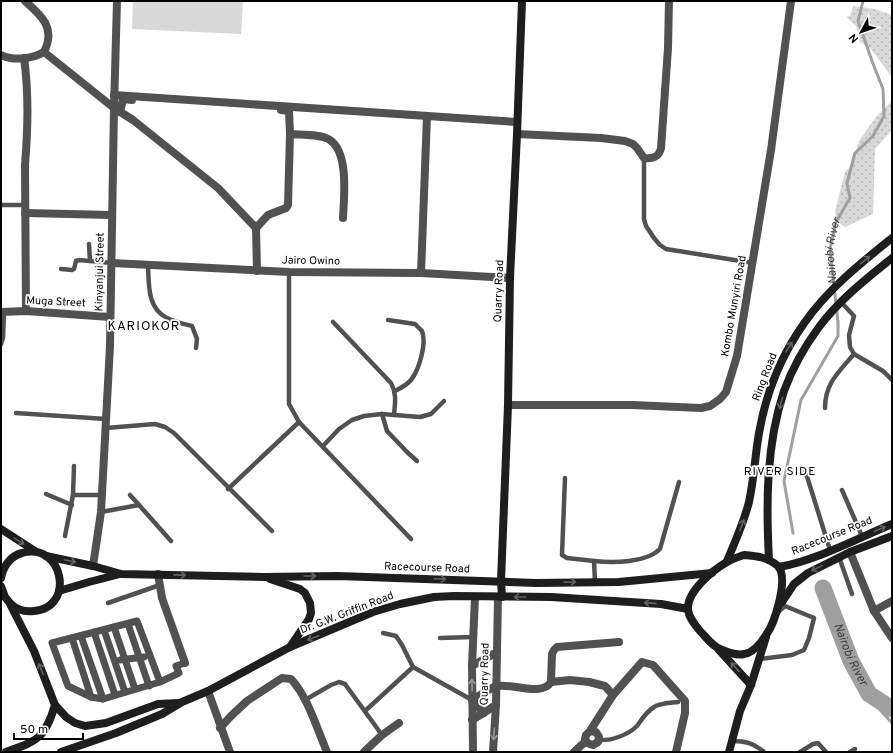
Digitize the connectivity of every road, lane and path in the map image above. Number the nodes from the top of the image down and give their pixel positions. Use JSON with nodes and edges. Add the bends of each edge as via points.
{"nodes":[{"id":1,"x":25,"y":1,"type":"edge"},
{"id":2,"x":118,"y":1,"type":"edge"},
{"id":3,"x":522,"y":1,"type":"edge"},
{"id":4,"x":669,"y":1,"type":"edge"},
{"id":5,"x":791,"y":1,"type":"edge"},
{"id":6,"x":44,"y":52,"type":"junction"},
{"id":7,"x":1,"y":55,"type":"edge"},
{"id":8,"x":24,"y":58,"type":"junction"},
{"id":9,"x":114,"y":95,"type":"junction"},
{"id":10,"x":116,"y":110,"type":"junction"},
{"id":11,"x":427,"y":116,"type":"junction"},
{"id":12,"x":517,"y":122,"type":"junction"},
{"id":13,"x":290,"y":134,"type":"junction"},
{"id":14,"x":518,"y":134,"type":"junction"},
{"id":15,"x":644,"y":158,"type":"junction"},
{"id":16,"x":1,"y":205,"type":"edge"},
{"id":17,"x":25,"y":209,"type":"junction"},
{"id":18,"x":112,"y":215,"type":"junction"},
{"id":19,"x":343,"y":218,"type":"dead end"},
{"id":20,"x":256,"y":228,"type":"junction"},
{"id":21,"x":892,"y":238,"type":"edge"},
{"id":22,"x":89,"y":244,"type":"dead end"},
{"id":23,"x":892,"y":258,"type":"edge"},
{"id":24,"x":90,"y":261,"type":"junction"},
{"id":25,"x":112,"y":263,"type":"junction"},
{"id":26,"x":753,"y":263,"type":"junction"},
{"id":27,"x":148,"y":265,"type":"junction"},
{"id":28,"x":61,"y":269,"type":"dead end"},
{"id":29,"x":257,"y":271,"type":"junction"},
{"id":30,"x":289,"y":272,"type":"junction"},
{"id":31,"x":421,"y":273,"type":"junction"},
{"id":32,"x":510,"y":278,"type":"junction"},
{"id":33,"x":841,"y":302,"type":"junction"},
{"id":34,"x":26,"y":311,"type":"junction"},
{"id":35,"x":2,"y":312,"type":"edge"},
{"id":36,"x":110,"y":317,"type":"junction"},
{"id":37,"x":388,"y":320,"type":"dead end"},
{"id":38,"x":333,"y":322,"type":"dead end"},
{"id":39,"x":1,"y":344,"type":"edge"},
{"id":40,"x":196,"y":348,"type":"dead end"},
{"id":41,"x":854,"y":354,"type":"junction"},
{"id":42,"x":892,"y":380,"type":"edge"},
{"id":43,"x":395,"y":390,"type":"junction"},
{"id":44,"x":444,"y":401,"type":"dead end"},
{"id":45,"x":508,"y":405,"type":"junction"},
{"id":46,"x":825,"y":408,"type":"dead end"},
{"id":47,"x":16,"y":413,"type":"dead end"},
{"id":48,"x":382,"y":414,"type":"junction"},
{"id":49,"x":394,"y":415,"type":"junction"},
{"id":50,"x":106,"y":419,"type":"junction"},
{"id":51,"x":299,"y":422,"type":"junction"},
{"id":52,"x":106,"y":428,"type":"junction"},
{"id":53,"x":323,"y":446,"type":"junction"},
{"id":54,"x":418,"y":461,"type":"dead end"},
{"id":55,"x":74,"y":466,"type":"dead end"},
{"id":56,"x":805,"y":470,"type":"dead end"},
{"id":57,"x":565,"y":478,"type":"dead end"},
{"id":58,"x":679,"y":482,"type":"dead end"},
{"id":59,"x":228,"y":489,"type":"junction"},
{"id":60,"x":842,"y":490,"type":"dead end"},
{"id":61,"x":46,"y":494,"type":"dead end"},
{"id":62,"x":73,"y":495,"type":"junction"},
{"id":63,"x":102,"y":495,"type":"junction"},
{"id":64,"x":130,"y":495,"type":"dead end"},
{"id":65,"x":72,"y":505,"type":"junction"},
{"id":66,"x":140,"y":505,"type":"junction"},
{"id":67,"x":101,"y":512,"type":"junction"},
{"id":68,"x":892,"y":524,"type":"edge"},
{"id":69,"x":1,"y":529,"type":"edge"},
{"id":70,"x":272,"y":532,"type":"dead end"},
{"id":71,"x":65,"y":536,"type":"dead end"},
{"id":72,"x":862,"y":536,"type":"junction"},
{"id":73,"x":892,"y":536,"type":"edge"},
{"id":74,"x":411,"y":539,"type":"dead end"},
{"id":75,"x":171,"y":541,"type":"dead end"},
{"id":76,"x":830,"y":550,"type":"junction"},
{"id":77,"x":37,"y":552,"type":"junction"},
{"id":78,"x":850,"y":552,"type":"junction"},
{"id":79,"x":46,"y":556,"type":"junction"},
{"id":80,"x":839,"y":557,"type":"junction"},
{"id":81,"x":769,"y":560,"type":"junction"},
{"id":82,"x":594,"y":561,"type":"junction"},
{"id":83,"x":727,"y":561,"type":"junction"},
{"id":84,"x":93,"y":566,"type":"junction"},
{"id":85,"x":778,"y":567,"type":"junction"},
{"id":86,"x":712,"y":573,"type":"junction"},
{"id":87,"x":121,"y":574,"type":"junction"},
{"id":88,"x":158,"y":574,"type":"junction"},
{"id":89,"x":263,"y":577,"type":"junction"},
{"id":90,"x":1,"y":578,"type":"edge"},
{"id":91,"x":501,"y":582,"type":"junction"},
{"id":92,"x":595,"y":582,"type":"junction"},
{"id":93,"x":160,"y":585,"type":"junction"},
{"id":94,"x":1,"y":586,"type":"edge"},
{"id":95,"x":59,"y":591,"type":"junction"},
{"id":96,"x":852,"y":594,"type":"dead end"},
{"id":97,"x":475,"y":597,"type":"junction"},
{"id":98,"x":500,"y":597,"type":"junction"},
{"id":99,"x":892,"y":601,"type":"edge"},
{"id":100,"x":9,"y":602,"type":"junction"},
{"id":101,"x":108,"y":603,"type":"dead end"},
{"id":102,"x":688,"y":610,"type":"junction"},
{"id":103,"x":777,"y":611,"type":"junction"},
{"id":104,"x":874,"y":611,"type":"junction"},
{"id":105,"x":128,"y":624,"type":"junction"},
{"id":106,"x":114,"y":627,"type":"junction"},
{"id":107,"x":104,"y":630,"type":"junction"},
{"id":108,"x":94,"y":632,"type":"junction"},
{"id":109,"x":384,"y":633,"type":"dead end"},
{"id":110,"x":767,"y":634,"type":"junction"},
{"id":111,"x":81,"y":636,"type":"junction"},
{"id":112,"x":473,"y":637,"type":"junction"},
{"id":113,"x":72,"y":638,"type":"junction"},
{"id":114,"x":440,"y":638,"type":"dead end"},
{"id":115,"x":892,"y":638,"type":"edge"},
{"id":116,"x":619,"y":642,"type":"dead end"},
{"id":117,"x":290,"y":647,"type":"junction"},
{"id":118,"x":718,"y":648,"type":"junction"},
{"id":119,"x":497,"y":652,"type":"junction"},
{"id":120,"x":150,"y":656,"type":"junction"},
{"id":121,"x":139,"y":657,"type":"junction"},
{"id":122,"x":125,"y":658,"type":"junction"},
{"id":123,"x":760,"y":659,"type":"junction"},
{"id":124,"x":115,"y":661,"type":"junction"},
{"id":125,"x":185,"y":663,"type":"joint"},
{"id":126,"x":104,"y":664,"type":"junction"},
{"id":127,"x":472,"y":666,"type":"junction"},
{"id":128,"x":413,"y":667,"type":"junction"},
{"id":129,"x":92,"y":668,"type":"junction"},
{"id":130,"x":160,"y":682,"type":"junction"},
{"id":131,"x":551,"y":682,"type":"junction"},
{"id":132,"x":751,"y":685,"type":"junction"},
{"id":133,"x":149,"y":686,"type":"junction"},
{"id":134,"x":496,"y":686,"type":"junction"},
{"id":135,"x":135,"y":689,"type":"junction"},
{"id":136,"x":208,"y":691,"type":"junction"},
{"id":137,"x":125,"y":692,"type":"junction"},
{"id":138,"x":115,"y":695,"type":"junction"},
{"id":139,"x":613,"y":695,"type":"junction"},
{"id":140,"x":91,"y":697,"type":"junction"},
{"id":141,"x":103,"y":699,"type":"junction"},
{"id":142,"x":305,"y":700,"type":"junction"},
{"id":143,"x":472,"y":700,"type":"junction"},
{"id":144,"x":182,"y":702,"type":"junction"},
{"id":145,"x":678,"y":702,"type":"dead end"},
{"id":146,"x":55,"y":705,"type":"junction"},
{"id":147,"x":496,"y":705,"type":"junction"},
{"id":148,"x":365,"y":711,"type":"junction"},
{"id":149,"x":484,"y":712,"type":"junction"},
{"id":150,"x":472,"y":720,"type":"junction"},
{"id":151,"x":399,"y":723,"type":"dead end"},
{"id":152,"x":220,"y":728,"type":"junction"},
{"id":153,"x":590,"y":731,"type":"junction"},
{"id":154,"x":382,"y":735,"type":"junction"},
{"id":155,"x":599,"y":740,"type":"junction"},
{"id":156,"x":586,"y":741,"type":"junction"},
{"id":157,"x":732,"y":741,"type":"junction"},
{"id":158,"x":6,"y":752,"type":"edge"},
{"id":159,"x":61,"y":752,"type":"edge"},
{"id":160,"x":230,"y":752,"type":"edge"},
{"id":161,"x":327,"y":752,"type":"edge"},
{"id":162,"x":364,"y":752,"type":"edge"},
{"id":163,"x":473,"y":752,"type":"edge"},
{"id":164,"x":493,"y":752,"type":"edge"},
{"id":165,"x":574,"y":752,"type":"edge"},
{"id":166,"x":676,"y":752,"type":"edge"},
{"id":167,"x":729,"y":752,"type":"edge"},
{"id":168,"x":764,"y":752,"type":"edge"},
{"id":169,"x":800,"y":752,"type":"edge"},
{"id":170,"x":826,"y":752,"type":"edge"}],
"edges":[{"from":1,"to":6,"type":"street","via":[[40,15],[47,28],[49,38]]},
{"from":2,"to":9,"type":"street","name":"Kinyanjui Street"},
{"from":3,"to":12,"type":"main road","name":"Quarry Road"},
{"from":4,"to":15,"type":"street","via":[[661,148],[658,156]]},
{"from":5,"to":26,"type":"street","name":"Kombo Munyiri Road"},
{"from":6,"to":8,"type":"street"},
{"from":6,"to":10,"type":"street"},
{"from":7,"to":8,"type":"street"},
{"from":8,"to":17,"type":"street","via":[[28,94]]},
{"from":9,"to":10,"type":"street","name":"Kinyanjui Street"},
{"from":9,"to":11,"type":"street"},
{"from":10,"to":13,"type":"street","via":[[123,99],[289,111]]},
{"from":10,"to":18,"type":"street","name":"Kinyanjui Street"},
{"from":10,"to":20,"type":"street","via":[[133,120],[218,188]]},
{"from":11,"to":12,"type":"street"},
{"from":11,"to":31,"type":"street"},
{"from":12,"to":14,"type":"main road","name":"Quarry Road"},
{"from":13,"to":19,"type":"street","via":[[329,139],[336,146],[341,154],[345,186]]},
{"from":13,"to":20,"type":"street","via":[[288,205],[268,215]]},
{"from":14,"to":15,"type":"street","via":[[625,141],[638,148]]},
{"from":14,"to":32,"type":"main road","name":"Quarry Road"},
{"from":15,"to":26,"type":"lane","via":[[644,219],[660,245],[687,254]]},
{"from":16,"to":17,"type":"lane"},
{"from":17,"to":18,"type":"street"},
{"from":17,"to":34,"type":"street"},
{"from":18,"to":25,"type":"street","name":"Kinyanjui Street"},
{"from":20,"to":29,"type":"street"},
{"from":83,"to":21,"type":"main road","name":"Ring Road","one_way":true,"via":[[749,501],[759,432],[769,393],[784,355],[805,322],[829,293]]},
{"from":22,"to":24,"type":"lane"},
{"from":23,"to":33,"type":"main road","name":"Ring Road"},
{"from":24,"to":25,"type":"lane"},
{"from":24,"to":28,"type":"lane","via":[[76,261],[72,270]]},
{"from":25,"to":27,"type":"street","name":"Jairo Owino"},
{"from":25,"to":36,"type":"street","name":"Kinyanjui Street"},
{"from":26,"to":45,"type":"street","name":"Kombo Munyiri Road","via":[[733,370],[726,392],[710,406],[701,408]]},
{"from":27,"to":29,"type":"street","name":"Jairo Owino"},
{"from":27,"to":40,"type":"lane","via":[[151,301],[160,314],[192,326],[197,339]]},
{"from":29,"to":30,"type":"street","name":"Jairo Owino"},
{"from":30,"to":31,"type":"street","name":"Jairo Owino"},
{"from":30,"to":51,"type":"lane","via":[[289,404]]},
{"from":31,"to":32,"type":"street","name":"Jairo Owino"},
{"from":32,"to":45,"type":"main road","name":"Quarry Road"},
{"from":33,"to":41,"type":"lane","via":[[854,316],[849,335],[850,347]]},
{"from":33,"to":81,"type":"main road","name":"Ring Road","one_way":true,"via":[[812,337],[784,391],[774,430],[771,455]]},
{"from":34,"to":35,"type":"street","name":"Muga Street"},
{"from":34,"to":36,"type":"street","name":"Muga Street"},
{"from":35,"to":39,"type":"lane"},
{"from":36,"to":50,"type":"street","name":"Kinyanjui Street"},
{"from":37,"to":43,"type":"lane","via":[[415,324],[422,331],[423,340],[422,356],[412,379]]},
{"from":38,"to":43,"type":"lane"},
{"from":41,"to":42,"type":"lane"},
{"from":41,"to":46,"type":"lane","via":[[833,378],[826,395]]},
{"from":43,"to":49,"type":"lane"},
{"from":44,"to":49,"type":"lane","via":[[431,414],[420,417]]},
{"from":45,"to":91,"type":"main road","name":"Quarry Road"},
{"from":47,"to":50,"type":"lane"},
{"from":48,"to":49,"type":"lane"},
{"from":48,"to":53,"type":"lane","via":[[352,420]]},
{"from":48,"to":54,"type":"lane","via":[[387,431]]},
{"from":50,"to":52,"type":"street","name":"Kinyanjui Street"},
{"from":51,"to":53,"type":"lane"},
{"from":51,"to":59,"type":"lane"},
{"from":52,"to":59,"type":"lane","via":[[155,424],[165,427],[174,433]]},
{"from":52,"to":63,"type":"street","name":"Kinyanjui Street"},
{"from":53,"to":74,"type":"lane"},
{"from":55,"to":62,"type":"lane"},
{"from":56,"to":76,"type":"lane"},
{"from":57,"to":82,"type":"lane","via":[[562,555],[566,558]]},
{"from":58,"to":82,"type":"lane","via":[[660,549],[655,554],[624,561]]},
{"from":59,"to":70,"type":"lane"},
{"from":60,"to":72,"type":"lane"},
{"from":61,"to":65,"type":"lane"},
{"from":62,"to":63,"type":"lane"},
{"from":62,"to":65,"type":"lane"},
{"from":63,"to":67,"type":"street","name":"Kinyanjui Street"},
{"from":64,"to":66,"type":"lane"},
{"from":65,"to":71,"type":"lane"},
{"from":66,"to":67,"type":"lane"},
{"from":66,"to":75,"type":"lane"},
{"from":67,"to":84,"type":"street","name":"Kinyanjui Street"},
{"from":72,"to":68,"type":"main road","name":"Racecourse Road","one_way":true},
{"from":69,"to":77,"type":"main road","one_way":true},
{"from":72,"to":76,"type":"main road","name":"Racecourse Road"},
{"from":73,"to":78,"type":"main road","name":"Racecourse Road"},
{"from":76,"to":85,"type":"main road","name":"Racecourse Road"},
{"from":77,"to":79,"type":"main road"},
{"from":77,"to":90,"type":"main road","via":[[14,556],[4,568]]},
{"from":78,"to":80,"type":"main road","name":"Racecourse Road"},
{"from":78,"to":104,"type":"street"},
{"from":79,"to":84,"type":"main road","one_way":true},
{"from":79,"to":95,"type":"main road","via":[[58,571],[61,581]]},
{"from":80,"to":96,"type":"lane"},
{"from":80,"to":103,"type":"main road","name":"Racecourse Road","one_way":true,"via":[[800,578]]},
{"from":81,"to":83,"type":"main road","via":[[760,556],[744,555]]},
{"from":81,"to":85,"type":"main road"},
{"from":82,"to":92,"type":"lane"},
{"from":83,"to":86,"type":"main road"},
{"from":84,"to":87,"type":"main road"},
{"from":85,"to":103,"type":"main road","via":[[783,576]]},
{"from":86,"to":92,"type":"main road","name":"Racecourse Road"},
{"from":86,"to":102,"type":"main road","via":[[691,595]]},
{"from":87,"to":88,"type":"main road","name":"Racecourse Road"},
{"from":87,"to":95,"type":"main road"},
{"from":88,"to":89,"type":"main road","name":"Racecourse Road","one_way":true},
{"from":88,"to":93,"type":"street"},
{"from":89,"to":91,"type":"main road","name":"Racecourse Road","one_way":true,"via":[[338,576]]},
{"from":89,"to":117,"type":"main road","via":[[300,589],[310,603],[309,619]]},
{"from":91,"to":92,"type":"main road","name":"Racecourse Road","one_way":true},
{"from":91,"to":98,"type":"main road","name":"Quarry Road"},
{"from":93,"to":101,"type":"lane"},
{"from":93,"to":125,"type":"street","via":[[162,598]]},
{"from":94,"to":100,"type":"main road"},
{"from":95,"to":100,"type":"main road","via":[[51,604],[37,611],[21,610]]},
{"from":97,"to":98,"type":"main road","name":"Dr. G.W. Griffin Road"},
{"from":97,"to":112,"type":"street","name":"Quarry Road"},
{"from":97,"to":117,"type":"main road","name":"Dr. G.W. Griffin Road","one_way":true,"via":[[434,597],[400,604],[373,612]]},
{"from":102,"to":98,"type":"main road","name":"Dr. G.W. Griffin Road","one_way":true,"via":[[661,604],[589,598]]},
{"from":98,"to":119,"type":"street","name":"Quarry Road"},
{"from":99,"to":104,"type":"street"},
{"from":146,"to":100,"type":"main road","one_way":true,"via":[[34,651]]},
{"from":102,"to":118,"type":"main road","via":[[694,623]]},
{"from":103,"to":110,"type":"main road"},
{"from":103,"to":123,"type":"lane","via":[[785,606],[814,618],[809,638],[804,650]]},
{"from":104,"to":115,"type":"street"},
{"from":105,"to":106,"type":"street"},
{"from":105,"to":120,"type":"street","via":[[136,621]]},
{"from":105,"to":121,"type":"street"},
{"from":106,"to":107,"type":"street"},
{"from":106,"to":122,"type":"street"},
{"from":107,"to":108,"type":"street"},
{"from":107,"to":124,"type":"street"},
{"from":108,"to":111,"type":"street"},
{"from":108,"to":126,"type":"street"},
{"from":109,"to":128,"type":"lane","via":[[396,636]]},
{"from":110,"to":118,"type":"main road","via":[[751,652],[743,655]]},
{"from":110,"to":123,"type":"main road"},
{"from":111,"to":113,"type":"street"},
{"from":111,"to":129,"type":"street"},
{"from":112,"to":114,"type":"lane"},
{"from":112,"to":127,"type":"street","name":"Quarry Road"},
{"from":113,"to":140,"type":"street"},
{"from":113,"to":140,"type":"street","via":[[52,643],[68,686]]},
{"from":116,"to":131,"type":"street","via":[[557,647],[552,654]]},
{"from":117,"to":136,"type":"main road","name":"Dr. G.W. Griffin Road"},
{"from":132,"to":118,"type":"main road","one_way":true},
{"from":119,"to":127,"type":"street"},
{"from":119,"to":134,"type":"street","name":"Quarry Road"},
{"from":120,"to":121,"type":"street"},
{"from":120,"to":130,"type":"street"},
{"from":121,"to":122,"type":"street"},
{"from":121,"to":133,"type":"street"},
{"from":122,"to":124,"type":"street"},
{"from":122,"to":135,"type":"street"},
{"from":123,"to":132,"type":"main road"},
{"from":124,"to":126,"type":"street"},
{"from":124,"to":137,"type":"street"},
{"from":125,"to":130,"type":"street","via":[[176,666],[179,673]]},
{"from":126,"to":129,"type":"street"},
{"from":126,"to":138,"type":"street"},
{"from":143,"to":127,"type":"street","name":"Quarry Road","one_way":true},
{"from":128,"to":143,"type":"lane"},
{"from":128,"to":148,"type":"lane"},
{"from":129,"to":141,"type":"street"},
{"from":130,"to":133,"type":"street"},
{"from":131,"to":134,"type":"street","via":[[542,689]]},
{"from":131,"to":139,"type":"street","via":[[589,682],[605,686]]},
{"from":132,"to":157,"type":"main road","via":[[740,711]]},
{"from":133,"to":135,"type":"street"},
{"from":134,"to":143,"type":"street"},
{"from":134,"to":147,"type":"street","name":"Quarry Road"},
{"from":135,"to":137,"type":"street"},
{"from":136,"to":144,"type":"main road","name":"Dr. G.W. Griffin Road"},
{"from":136,"to":152,"type":"street"},
{"from":137,"to":138,"type":"street"},
{"from":138,"to":141,"type":"street"},
{"from":139,"to":153,"type":"street"},
{"from":139,"to":166,"type":"street","via":[[642,662],[653,665],[685,702]]},
{"from":140,"to":141,"type":"street"},
{"from":142,"to":148,"type":"lane","via":[[340,682],[345,684]]},
{"from":142,"to":152,"type":"street","via":[[291,679],[282,678],[247,701]]},
{"from":142,"to":161,"type":"street"},
{"from":143,"to":149,"type":"street"},
{"from":143,"to":150,"type":"street","name":"Quarry Road"},
{"from":144,"to":146,"type":"main road","via":[[158,704],[106,723],[85,726],[66,717]]},
{"from":144,"to":159,"type":"main road","name":"Dr. G.W. Griffin Road","via":[[130,728]]},
{"from":145,"to":155,"type":"lane","via":[[655,707],[644,715],[636,727],[620,736]]},
{"from":146,"to":158,"type":"main road","via":[[46,728],[39,737],[31,743]]},
{"from":147,"to":149,"type":"street"},
{"from":147,"to":164,"type":"street","name":"Quarry Road","one_way":true},
{"from":148,"to":154,"type":"lane"},
{"from":149,"to":150,"type":"street"},
{"from":150,"to":163,"type":"street","name":"Quarry Road"},
{"from":151,"to":154,"type":"street"},
{"from":152,"to":160,"type":"street"},
{"from":153,"to":155,"type":"street","via":[[596,732]]},
{"from":153,"to":156,"type":"street","via":[[586,735]]},
{"from":154,"to":162,"type":"street"},
{"from":155,"to":156,"type":"street","via":[[593,746]]},
{"from":156,"to":165,"type":"street"},
{"from":157,"to":167,"type":"main road"},
{"from":157,"to":168,"type":"lane","via":[[746,741]]},
{"from":169,"to":170,"type":"lane","via":[[818,743]]}]}
